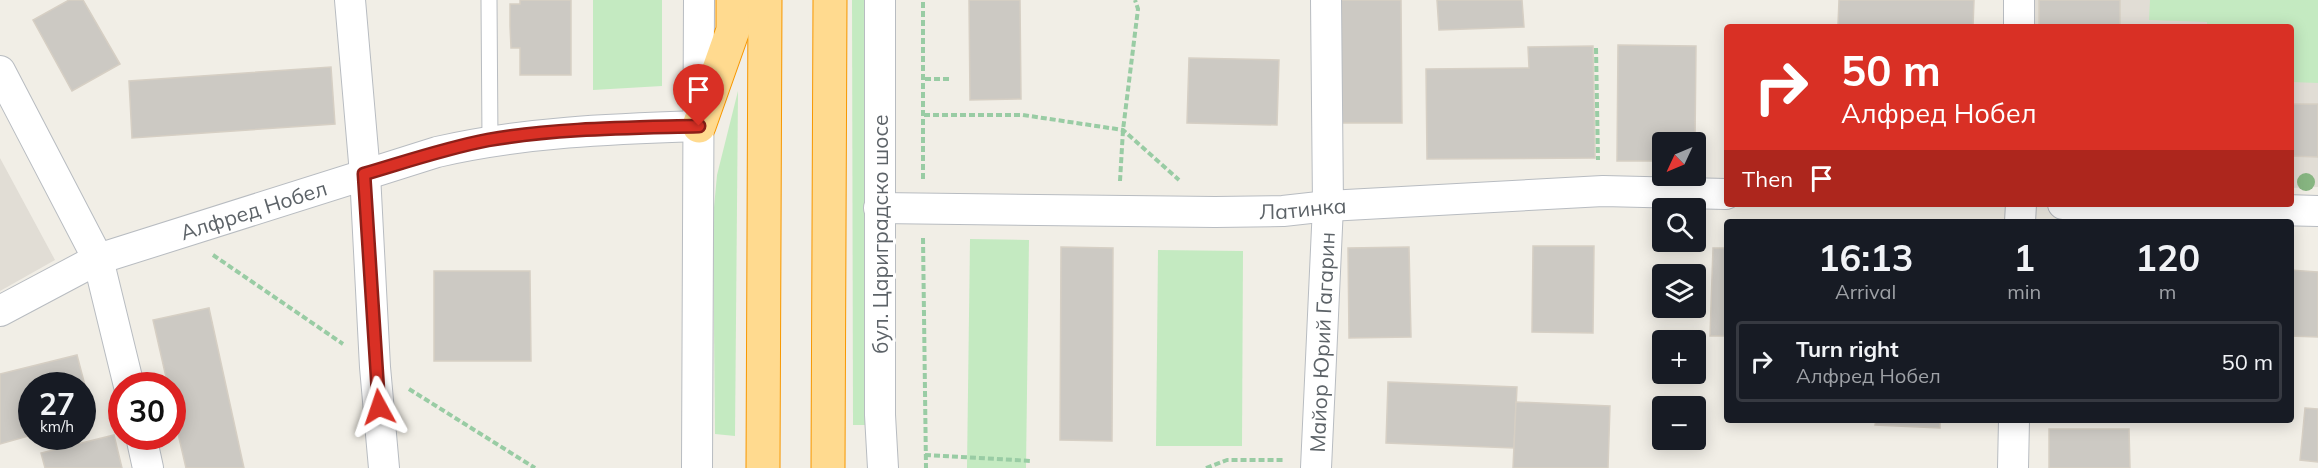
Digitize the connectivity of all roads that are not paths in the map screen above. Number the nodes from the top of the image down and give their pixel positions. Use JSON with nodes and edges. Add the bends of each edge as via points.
{"nodes":[{"id":1,"x":351,"y":0,"type":"edge"},
{"id":2,"x":489,"y":0,"type":"edge"},
{"id":3,"x":699,"y":0,"type":"edge"},
{"id":4,"x":733,"y":0,"type":"edge"},
{"id":5,"x":765,"y":0,"type":"edge"},
{"id":6,"x":830,"y":0,"type":"edge"},
{"id":7,"x":880,"y":0,"type":"edge"},
{"id":8,"x":1326,"y":0,"type":"edge"},
{"id":9,"x":2019,"y":0,"type":"edge"},
{"id":10,"x":2019,"y":24,"type":"edge"},
{"id":11,"x":0,"y":71,"type":"edge"},
{"id":12,"x":699,"y":126,"type":"junction"},
{"id":13,"x":489,"y":140,"type":"junction"},
{"id":14,"x":364,"y":174,"type":"junction"},
{"id":15,"x":1724,"y":194,"type":"edge"},
{"id":16,"x":1328,"y":206,"type":"junction"},
{"id":17,"x":2172,"y":207,"type":"edge"},
{"id":18,"x":879,"y":208,"type":"junction"},
{"id":19,"x":2318,"y":211,"type":"edge"},
{"id":20,"x":98,"y":259,"type":"junction"},
{"id":21,"x":0,"y":311,"type":"edge"},
{"id":22,"x":126,"y":372,"type":"edge"},
{"id":23,"x":2014,"y":423,"type":"edge"},
{"id":24,"x":144,"y":450,"type":"edge"},
{"id":25,"x":1316,"y":464,"type":"edge"},
{"id":26,"x":148,"y":468,"type":"edge"},
{"id":27,"x":384,"y":468,"type":"edge"},
{"id":28,"x":697,"y":468,"type":"edge"},
{"id":29,"x":763,"y":468,"type":"edge"},
{"id":30,"x":828,"y":468,"type":"edge"},
{"id":31,"x":884,"y":468,"type":"edge"},
{"id":32,"x":2013,"y":468,"type":"edge"}],
"edges":[{"from":1,"to":14,"type":"street"},
{"from":2,"to":13,"type":"lane"},
{"from":3,"to":12,"type":"street"},
{"from":4,"to":12,"type":"highway","via":[[733,30]]},
{"from":5,"to":29,"type":"highway"},
{"from":6,"to":30,"type":"highway"},
{"from":7,"to":18,"type":"street","name":"бул. Цариградско шосе"},
{"from":8,"to":16,"type":"street","name":"Майор Юрий Гагарин"},
{"from":9,"to":10,"type":"street"},
{"from":11,"to":20,"type":"street"},
{"from":12,"to":13,"type":"street","name":"Алфред Нобел","via":[[592,130]]},
{"from":12,"to":28,"type":"street"},
{"from":13,"to":14,"type":"street","name":"Алфред Нобел"},
{"from":14,"to":20,"type":"street","name":"Алфред Нобел"},
{"from":14,"to":27,"type":"street"},
{"from":15,"to":16,"type":"street","name":"Латинка","via":[[1603,191]]},
{"from":16,"to":18,"type":"street","name":"Латинка","via":[[1215,212]]},
{"from":16,"to":25,"type":"street","name":"Майор Юрий Гагарин"},
{"from":17,"to":19,"type":"street"},
{"from":18,"to":31,"type":"street","name":"бул. Цариградско шосе"},
{"from":20,"to":21,"type":"street","name":"Алфред Нобел"},
{"from":20,"to":22,"type":"street"},
{"from":23,"to":32,"type":"street"},
{"from":24,"to":26,"type":"street"}]}
